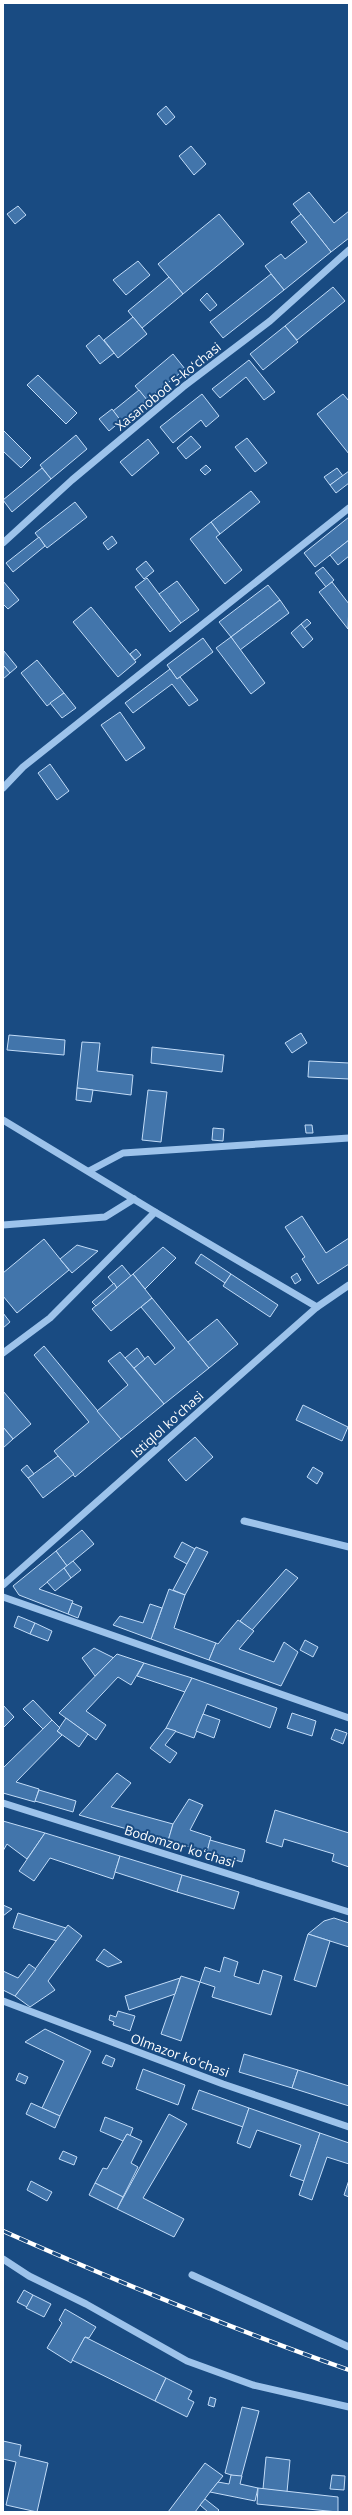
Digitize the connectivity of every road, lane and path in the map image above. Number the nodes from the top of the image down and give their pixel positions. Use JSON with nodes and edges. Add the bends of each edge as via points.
{"nodes":[{"id":1,"x":349,"y":250,"type":"edge"},
{"id":2,"x":349,"y":508,"type":"edge"},
{"id":3,"x":3,"y":543,"type":"edge"},
{"id":4,"x":3,"y":788,"type":"edge"},
{"id":5,"x":3,"y":1120,"type":"edge"},
{"id":6,"x":349,"y":1138,"type":"edge"},
{"id":7,"x":89,"y":1171,"type":"junction"},
{"id":8,"x":134,"y":1199,"type":"junction"},
{"id":9,"x":155,"y":1212,"type":"junction"},
{"id":10,"x":3,"y":1224,"type":"edge"},
{"id":11,"x":349,"y":1285,"type":"edge"},
{"id":12,"x":317,"y":1307,"type":"junction"},
{"id":13,"x":3,"y":1353,"type":"edge"},
{"id":14,"x":244,"y":1521,"type":"dead end"},
{"id":15,"x":349,"y":1547,"type":"edge"},
{"id":16,"x":3,"y":1585,"type":"edge"},
{"id":17,"x":3,"y":1597,"type":"edge"},
{"id":18,"x":349,"y":1718,"type":"edge"},
{"id":19,"x":3,"y":1803,"type":"edge"},
{"id":20,"x":349,"y":1912,"type":"edge"},
{"id":21,"x":3,"y":2002,"type":"edge"},
{"id":22,"x":349,"y":2127,"type":"edge"},
{"id":23,"x":3,"y":2259,"type":"edge"},
{"id":24,"x":192,"y":2275,"type":"dead end"},
{"id":25,"x":349,"y":2347,"type":"edge"},
{"id":26,"x":349,"y":2407,"type":"edge"}],
"edges":[{"from":1,"to":3,"type":"street","name":"Xasanobod 5-koʻchasi","via":[[270,321],[177,392],[72,480]]},
{"from":2,"to":4,"type":"street","via":[[23,767]]},
{"from":5,"to":7,"type":"street"},
{"from":6,"to":7,"type":"street","via":[[123,1153]]},
{"from":7,"to":8,"type":"street"},
{"from":8,"to":9,"type":"street"},
{"from":8,"to":10,"type":"street","via":[[105,1217]]},
{"from":9,"to":12,"type":"street"},
{"from":9,"to":13,"type":"street","via":[[50,1318]]},
{"from":11,"to":12,"type":"street","name":"Istiqlol koʻchasi"},
{"from":12,"to":16,"type":"street","name":"Istiqlol koʻchasi"},
{"from":14,"to":15,"type":"street"},
{"from":17,"to":18,"type":"street"},
{"from":19,"to":20,"type":"street","name":"Bodomzor koʻchasi"},
{"from":21,"to":22,"type":"street","name":"Olmazor koʻchasi","via":[[223,2084]]},
{"from":23,"to":26,"type":"street","via":[[29,2276],[86,2304],[187,2361],[253,2385]]},
{"from":24,"to":25,"type":"street"}]}
